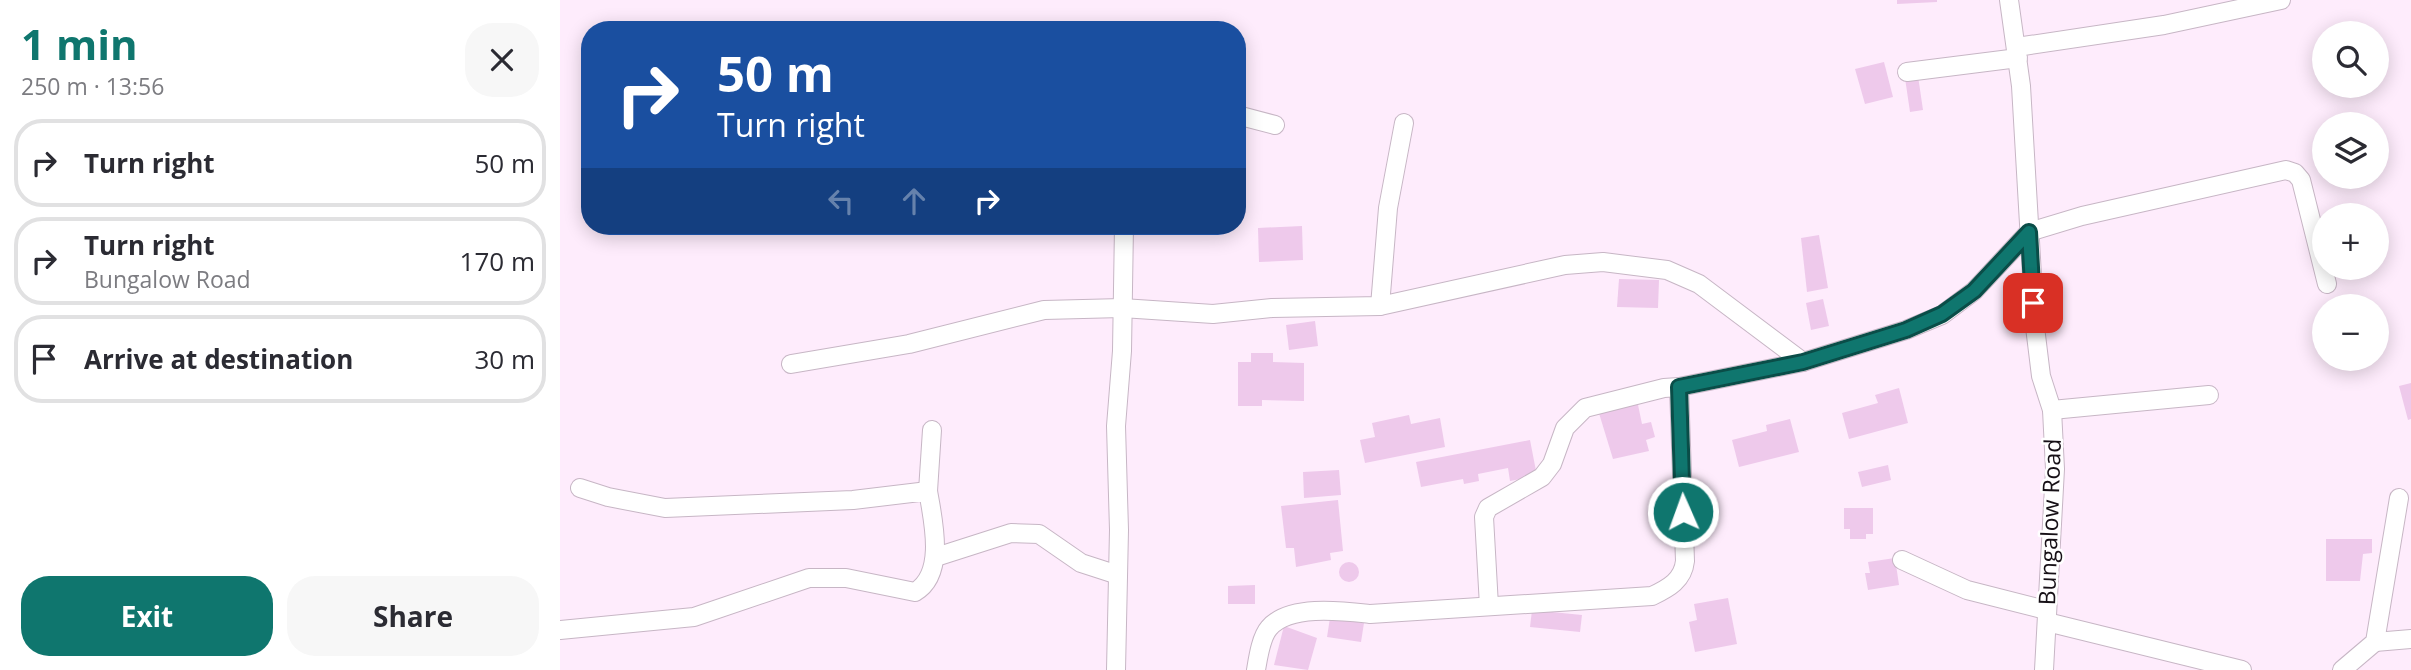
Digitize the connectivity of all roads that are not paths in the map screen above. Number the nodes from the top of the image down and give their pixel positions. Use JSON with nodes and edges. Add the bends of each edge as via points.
{"nodes":[{"id":1,"x":2010,"y":0,"type":"edge"},
{"id":2,"x":2281,"y":0,"type":"edge"},
{"id":3,"x":2017,"y":53,"type":"junction"},
{"id":4,"x":1907,"y":72,"type":"dead end"},
{"id":5,"x":1246,"y":118,"type":"edge"},
{"id":6,"x":1404,"y":123,"type":"dead end"},
{"id":7,"x":1275,"y":125,"type":"dead end"},
{"id":8,"x":2029,"y":232,"type":"junction"},
{"id":9,"x":1124,"y":235,"type":"edge"},
{"id":10,"x":2327,"y":284,"type":"dead end"},
{"id":11,"x":1380,"y":306,"type":"junction"},
{"id":12,"x":1122,"y":308,"type":"junction"},
{"id":13,"x":1803,"y":362,"type":"junction"},
{"id":14,"x":791,"y":364,"type":"dead end"},
{"id":15,"x":1679,"y":387,"type":"junction"},
{"id":16,"x":2209,"y":394,"type":"dead end"},
{"id":17,"x":2052,"y":410,"type":"junction"},
{"id":18,"x":932,"y":430,"type":"dead end"},
{"id":19,"x":580,"y":488,"type":"dead end"},
{"id":20,"x":928,"y":491,"type":"junction"},
{"id":21,"x":2399,"y":498,"type":"dead end"},
{"id":22,"x":936,"y":557,"type":"junction"},
{"id":23,"x":1902,"y":559,"type":"dead end"},
{"id":24,"x":1118,"y":575,"type":"junction"},
{"id":25,"x":1489,"y":606,"type":"junction"},
{"id":26,"x":2046,"y":616,"type":"junction"},
{"id":27,"x":560,"y":630,"type":"edge"},
{"id":28,"x":2411,"y":639,"type":"edge"},
{"id":29,"x":2375,"y":642,"type":"junction"},
{"id":30,"x":1116,"y":670,"type":"edge"},
{"id":31,"x":1256,"y":670,"type":"edge"},
{"id":32,"x":2044,"y":670,"type":"edge"},
{"id":33,"x":2242,"y":670,"type":"edge"},
{"id":34,"x":2342,"y":670,"type":"edge"}],
"edges":[{"from":1,"to":3,"type":"street","name":"Bungalow Road"},
{"from":2,"to":3,"type":"street"},
{"from":3,"to":4,"type":"street"},
{"from":3,"to":8,"type":"street","name":"Bungalow Road"},
{"from":5,"to":7,"type":"street"},
{"from":6,"to":11,"type":"street","via":[[1388,208]]},
{"from":8,"to":10,"type":"street","via":[[2286,170],[2301,180]]},
{"from":8,"to":13,"type":"street","via":[[1974,291],[1942,314]]},
{"from":8,"to":17,"type":"street","name":"Bungalow Road","via":[[2041,376]]},
{"from":9,"to":12,"type":"street"},
{"from":11,"to":12,"type":"street","via":[[1213,314]]},
{"from":11,"to":13,"type":"street","via":[[1565,265],[1603,262],[1667,270],[1699,284]]},
{"from":12,"to":14,"type":"street","via":[[1044,310],[920,342]]},
{"from":12,"to":24,"type":"street","via":[[1116,426]]},
{"from":13,"to":15,"type":"street"},
{"from":15,"to":25,"type":"street","via":[[1585,408],[1566,428],[1542,477],[1488,508],[1484,517]]},
{"from":15,"to":25,"type":"street","via":[[1684,572],[1670,588],[1652,596]]},
{"from":16,"to":17,"type":"street"},
{"from":17,"to":26,"type":"street","name":"Bungalow Road","via":[[2055,469]]},
{"from":18,"to":20,"type":"street"},
{"from":19,"to":20,"type":"street","via":[[665,508],[853,500]]},
{"from":20,"to":22,"type":"street"},
{"from":21,"to":29,"type":"street"},
{"from":22,"to":24,"type":"street","via":[[1011,533],[1039,534],[1081,563]]},
{"from":22,"to":27,"type":"street","via":[[923,586],[915,592],[846,578],[809,578],[694,617]]},
{"from":23,"to":26,"type":"street","via":[[1967,590]]},
{"from":24,"to":30,"type":"street"},
{"from":25,"to":31,"type":"street","via":[[1370,614],[1330,610],[1281,619],[1268,629]]},
{"from":26,"to":32,"type":"street","name":"Bungalow Road"},
{"from":26,"to":33,"type":"street"},
{"from":28,"to":29,"type":"street"},
{"from":29,"to":34,"type":"street"}]}
